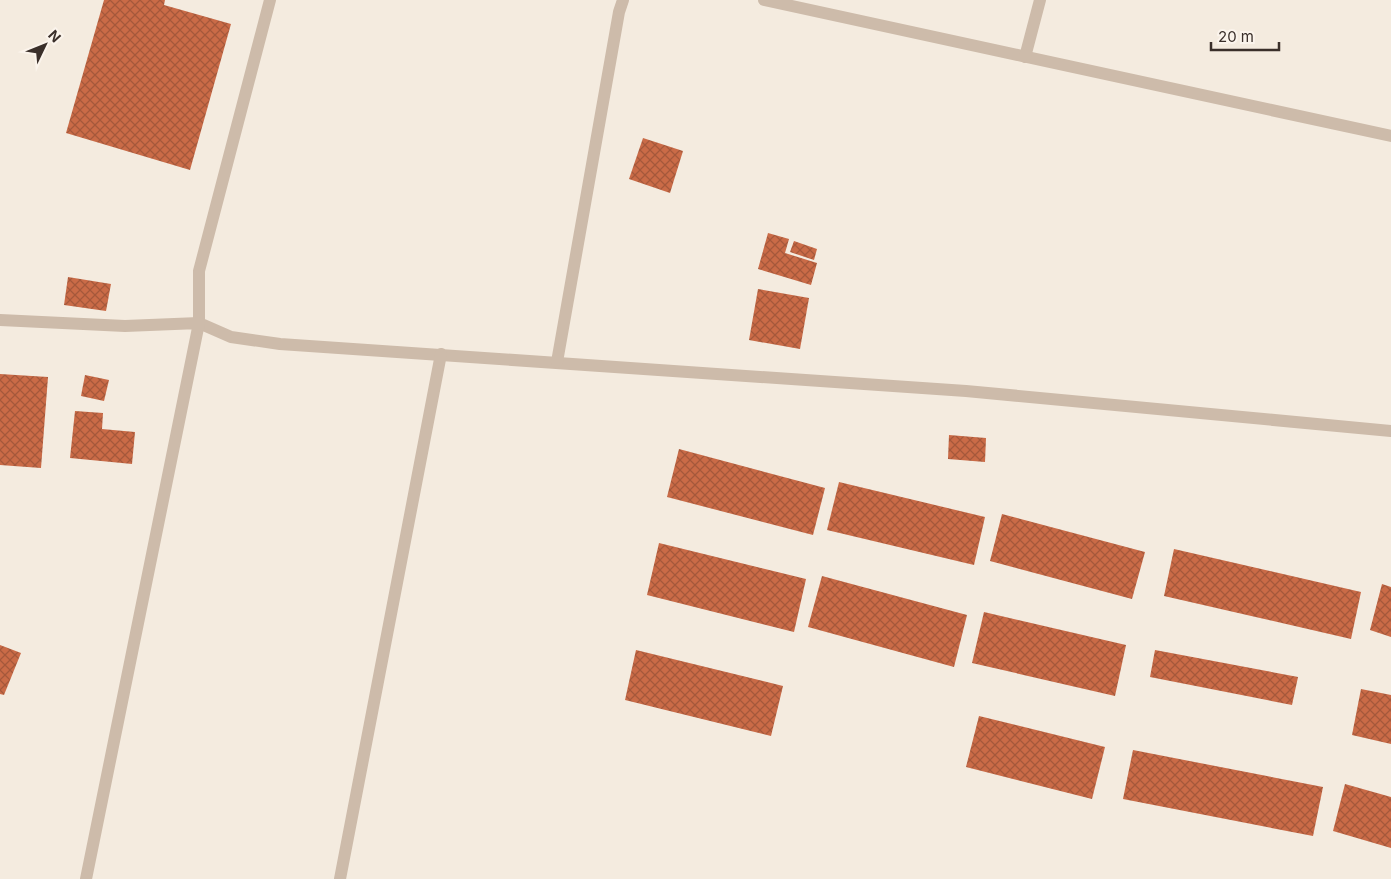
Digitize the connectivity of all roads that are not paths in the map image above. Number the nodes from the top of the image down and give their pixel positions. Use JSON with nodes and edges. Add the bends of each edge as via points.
{"nodes":[{"id":1,"x":270,"y":0,"type":"edge"},
{"id":2,"x":623,"y":0,"type":"edge"},
{"id":3,"x":764,"y":0,"type":"edge"},
{"id":4,"x":1040,"y":0,"type":"edge"},
{"id":5,"x":1025,"y":57,"type":"junction"},
{"id":6,"x":1391,"y":136,"type":"edge"},
{"id":7,"x":0,"y":320,"type":"edge"},
{"id":8,"x":199,"y":324,"type":"junction"},
{"id":9,"x":441,"y":354,"type":"junction"},
{"id":10,"x":557,"y":362,"type":"junction"},
{"id":11,"x":1391,"y":431,"type":"edge"},
{"id":12,"x":86,"y":879,"type":"edge"},
{"id":13,"x":340,"y":879,"type":"edge"}],
"edges":[{"from":1,"to":8,"type":"street","via":[[198,271]]},
{"from":2,"to":10,"type":"street"},
{"from":3,"to":5,"type":"street"},
{"from":4,"to":5,"type":"street"},
{"from":5,"to":6,"type":"street"},
{"from":7,"to":8,"type":"street","via":[[125,326]]},
{"from":8,"to":9,"type":"street","via":[[231,338]]},
{"from":8,"to":12,"type":"street"},
{"from":9,"to":10,"type":"street"},
{"from":9,"to":13,"type":"street"},
{"from":10,"to":11,"type":"street","via":[[966,391]]}]}
